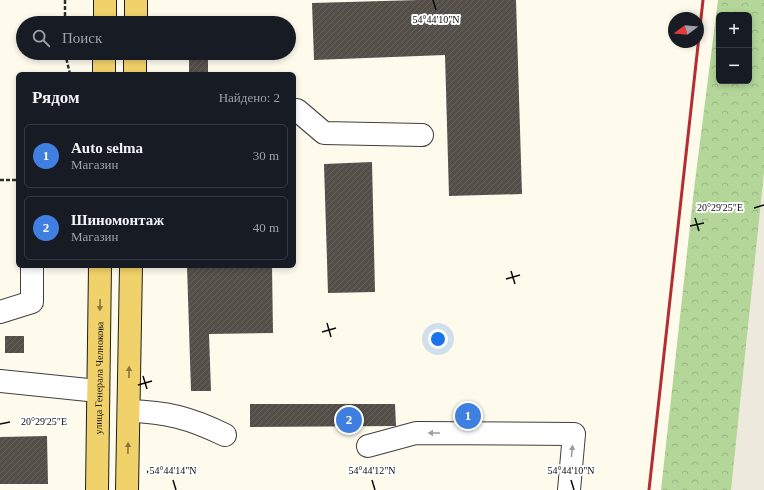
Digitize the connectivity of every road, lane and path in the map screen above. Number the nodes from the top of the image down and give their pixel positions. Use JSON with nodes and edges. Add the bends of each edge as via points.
{"nodes":[{"id":1,"x":65,"y":0,"type":"edge"},
{"id":2,"x":105,"y":0,"type":"edge"},
{"id":3,"x":136,"y":0,"type":"edge"},
{"id":4,"x":65,"y":16,"type":"edge"},
{"id":5,"x":105,"y":16,"type":"edge"},
{"id":6,"x":136,"y":16,"type":"edge"},
{"id":7,"x":67,"y":60,"type":"edge"},
{"id":8,"x":104,"y":60,"type":"edge"},
{"id":9,"x":135,"y":60,"type":"edge"},
{"id":10,"x":70,"y":72,"type":"edge"},
{"id":11,"x":104,"y":72,"type":"edge"},
{"id":12,"x":135,"y":72,"type":"edge"},
{"id":13,"x":296,"y":110,"type":"edge"},
{"id":14,"x":422,"y":135,"type":"dead end"},
{"id":15,"x":0,"y":180,"type":"edge"},
{"id":16,"x":16,"y":180,"type":"edge"},
{"id":17,"x":32,"y":268,"type":"edge"},
{"id":18,"x":100,"y":268,"type":"edge"},
{"id":19,"x":131,"y":268,"type":"edge"},
{"id":20,"x":0,"y":312,"type":"edge"},
{"id":21,"x":0,"y":381,"type":"edge"},
{"id":22,"x":98,"y":391,"type":"junction"},
{"id":23,"x":129,"y":411,"type":"junction"},
{"id":24,"x":225,"y":435,"type":"dead end"},
{"id":25,"x":368,"y":446,"type":"dead end"},
{"id":26,"x":97,"y":490,"type":"edge"},
{"id":27,"x":127,"y":490,"type":"edge"},
{"id":28,"x":569,"y":490,"type":"edge"}],
"edges":[{"from":1,"to":4,"type":"path"},
{"from":2,"to":5,"type":"main road"},
{"from":3,"to":6,"type":"main road"},
{"from":7,"to":10,"type":"path"},
{"from":8,"to":11,"type":"main road"},
{"from":9,"to":12,"type":"main road"},
{"from":13,"to":14,"type":"lane","via":[[324,133]]},
{"from":15,"to":16,"type":"path"},
{"from":17,"to":20,"type":"lane","via":[[32,302]]},
{"from":18,"to":22,"type":"main road","name":"улица Генерала Челнокова","one_way":true},
{"from":23,"to":19,"type":"main road","one_way":true},
{"from":21,"to":22,"type":"lane"},
{"from":22,"to":26,"type":"main road","name":"улица Генерала Челнокова"},
{"from":23,"to":24,"type":"lane","via":[[158,412],[197,421]]},
{"from":27,"to":23,"type":"main road","one_way":true},
{"from":28,"to":25,"type":"lane","one_way":true,"via":[[574,434],[416,433]]}]}
